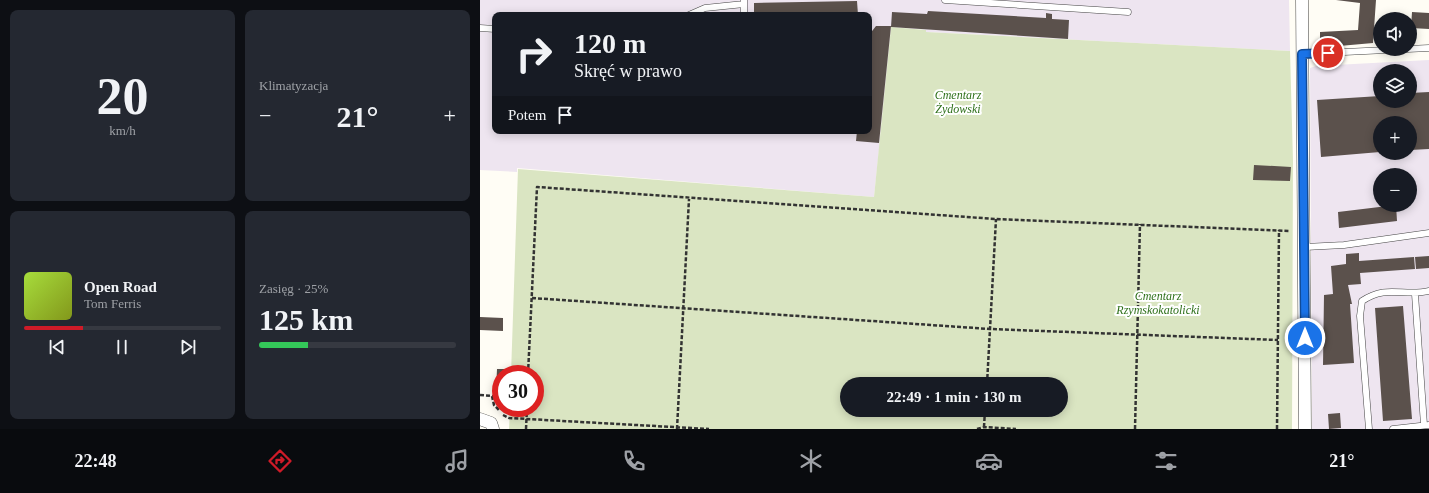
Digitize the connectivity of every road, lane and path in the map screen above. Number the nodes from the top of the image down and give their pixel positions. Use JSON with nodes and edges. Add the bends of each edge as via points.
{"nodes":[{"id":1,"x":945,"y":0,"type":"edge"},
{"id":2,"x":1302,"y":0,"type":"edge"},
{"id":3,"x":744,"y":2,"type":"edge"},
{"id":4,"x":695,"y":12,"type":"edge"},
{"id":5,"x":1128,"y":12,"type":"dead end"},
{"id":6,"x":480,"y":28,"type":"edge"},
{"id":7,"x":492,"y":29,"type":"edge"},
{"id":8,"x":1429,"y":48,"type":"edge"},
{"id":9,"x":1302,"y":54,"type":"junction"},
{"id":10,"x":690,"y":199,"type":"junction"},
{"id":11,"x":996,"y":219,"type":"junction"},
{"id":12,"x":1140,"y":224,"type":"junction"},
{"id":13,"x":1279,"y":230,"type":"junction"},
{"id":14,"x":1292,"y":231,"type":"dead end"},
{"id":15,"x":1429,"y":233,"type":"edge"},
{"id":16,"x":1305,"y":247,"type":"junction"},
{"id":17,"x":1429,"y":292,"type":"edge"},
{"id":18,"x":1415,"y":294,"type":"junction"},
{"id":19,"x":532,"y":298,"type":"junction"},
{"id":20,"x":682,"y":309,"type":"junction"},
{"id":21,"x":990,"y":329,"type":"junction"},
{"id":22,"x":1138,"y":336,"type":"junction"},
{"id":23,"x":1278,"y":340,"type":"junction"},
{"id":24,"x":528,"y":365,"type":"edge"},
{"id":25,"x":987,"y":377,"type":"edge"},
{"id":26,"x":480,"y":395,"type":"edge"},
{"id":27,"x":985,"y":417,"type":"edge"},
{"id":28,"x":526,"y":419,"type":"junction"},
{"id":29,"x":480,"y":420,"type":"edge"},
{"id":30,"x":1427,"y":425,"type":"edge"},
{"id":31,"x":984,"y":427,"type":"junction"},
{"id":32,"x":677,"y":428,"type":"edge"},
{"id":33,"x":493,"y":429,"type":"edge"},
{"id":34,"x":526,"y":429,"type":"edge"},
{"id":35,"x":709,"y":429,"type":"edge"},
{"id":36,"x":977,"y":429,"type":"edge"},
{"id":37,"x":1016,"y":429,"type":"edge"},
{"id":38,"x":1135,"y":429,"type":"edge"},
{"id":39,"x":1277,"y":429,"type":"edge"},
{"id":40,"x":1306,"y":429,"type":"edge"},
{"id":41,"x":1369,"y":429,"type":"edge"},
{"id":42,"x":1393,"y":429,"type":"edge"}],
"edges":[{"from":1,"to":5,"type":"lane"},
{"from":2,"to":9,"type":"street"},
{"from":3,"to":4,"type":"lane"},
{"from":6,"to":7,"type":"lane"},
{"from":8,"to":9,"type":"lane"},
{"from":9,"to":16,"type":"street"},
{"from":10,"to":11,"type":"path"},
{"from":10,"to":19,"type":"path","via":[[537,187]]},
{"from":10,"to":20,"type":"path"},
{"from":11,"to":12,"type":"path"},
{"from":11,"to":21,"type":"path"},
{"from":12,"to":13,"type":"path"},
{"from":12,"to":22,"type":"path"},
{"from":13,"to":14,"type":"path"},
{"from":13,"to":23,"type":"path"},
{"from":15,"to":16,"type":"lane","via":[[1344,245]]},
{"from":16,"to":40,"type":"street"},
{"from":17,"to":18,"type":"lane"},
{"from":18,"to":30,"type":"lane"},
{"from":18,"to":41,"type":"lane","via":[[1393,291],[1374,293],[1362,301],[1360,316]]},
{"from":19,"to":20,"type":"path"},
{"from":19,"to":24,"type":"path"},
{"from":20,"to":21,"type":"path"},
{"from":20,"to":32,"type":"path"},
{"from":21,"to":22,"type":"path"},
{"from":21,"to":25,"type":"path"},
{"from":22,"to":23,"type":"path"},
{"from":22,"to":38,"type":"path"},
{"from":23,"to":39,"type":"path"},
{"from":26,"to":28,"type":"path","via":[[492,396],[494,405],[505,417]]},
{"from":27,"to":31,"type":"path"},
{"from":28,"to":32,"type":"path"},
{"from":28,"to":34,"type":"path"},
{"from":29,"to":33,"type":"street","via":[[491,423]]},
{"from":30,"to":42,"type":"lane"},
{"from":31,"to":36,"type":"path"},
{"from":31,"to":37,"type":"path"},
{"from":32,"to":35,"type":"path"}]}
